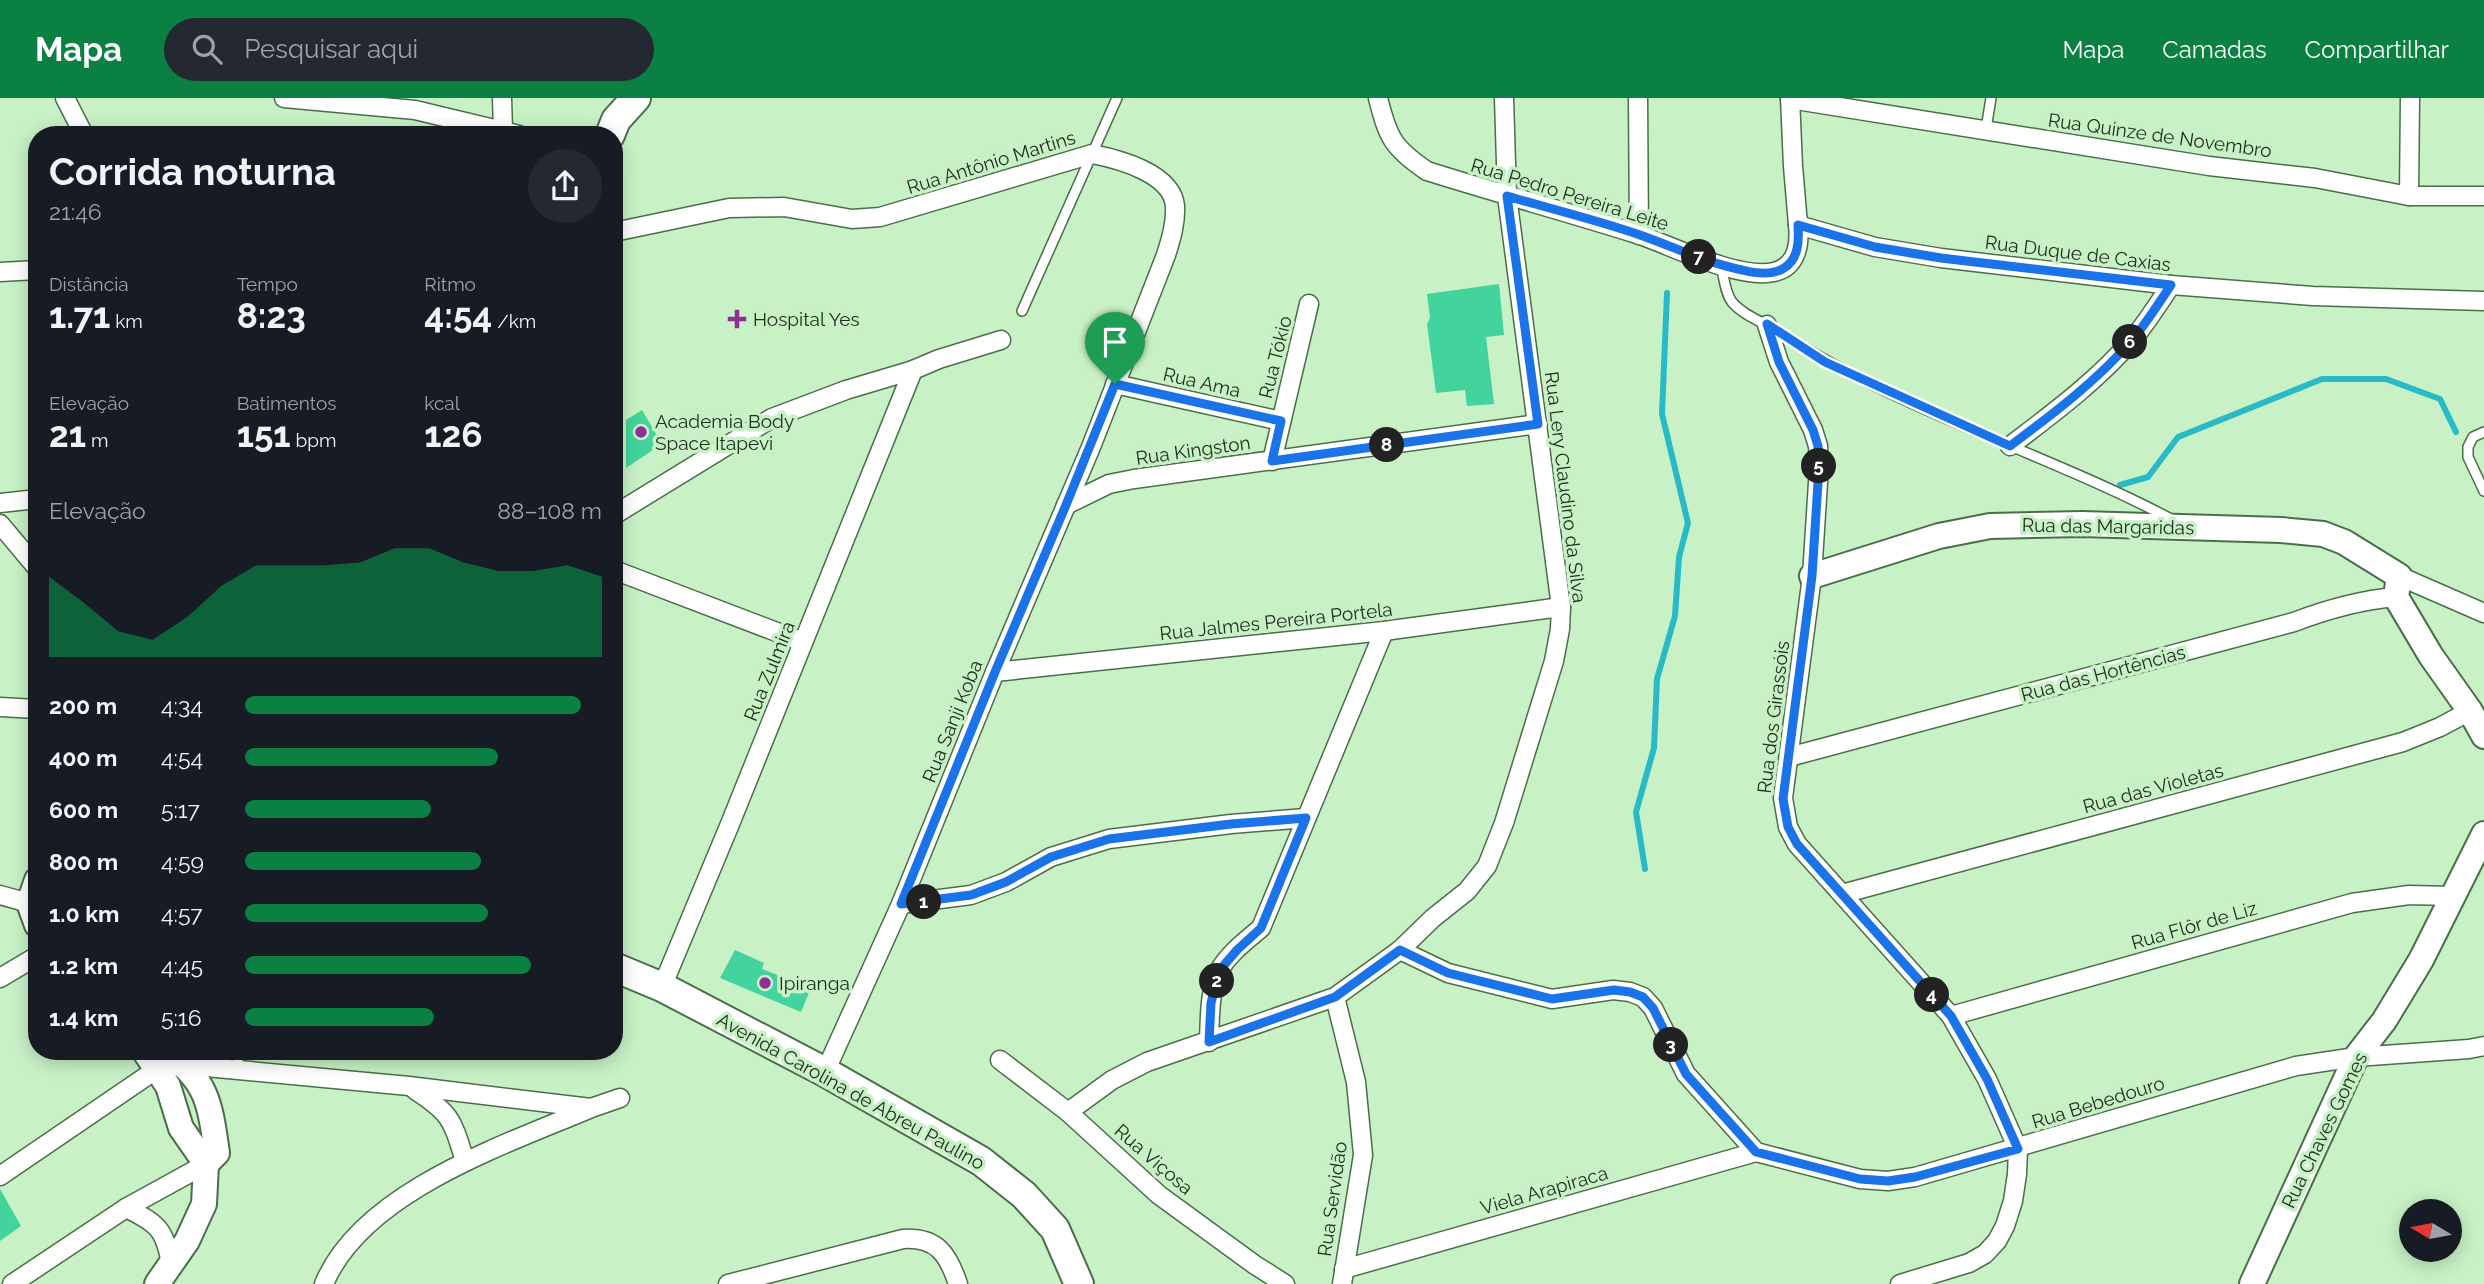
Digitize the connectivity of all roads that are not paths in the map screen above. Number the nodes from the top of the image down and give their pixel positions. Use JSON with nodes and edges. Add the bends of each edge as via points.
{"nodes":[{"id":1,"x":65,"y":98,"type":"edge"},
{"id":2,"x":284,"y":98,"type":"edge"},
{"id":3,"x":502,"y":98,"type":"edge"},
{"id":4,"x":636,"y":98,"type":"edge"},
{"id":5,"x":1117,"y":98,"type":"edge"},
{"id":6,"x":1378,"y":98,"type":"edge"},
{"id":7,"x":1504,"y":98,"type":"edge"},
{"id":8,"x":1638,"y":98,"type":"edge"},
{"id":9,"x":1790,"y":98,"type":"edge"},
{"id":10,"x":1991,"y":98,"type":"edge"},
{"id":11,"x":2410,"y":98,"type":"edge"},
{"id":12,"x":337,"y":100,"type":"edge"},
{"id":13,"x":79,"y":126,"type":"edge"},
{"id":14,"x":485,"y":126,"type":"edge"},
{"id":15,"x":509,"y":126,"type":"edge"},
{"id":16,"x":614,"y":126,"type":"edge"},
{"id":17,"x":1986,"y":129,"type":"junction"},
{"id":18,"x":1092,"y":154,"type":"junction"},
{"id":19,"x":2409,"y":195,"type":"junction"},
{"id":20,"x":1507,"y":196,"type":"junction"},
{"id":21,"x":2484,"y":196,"type":"edge"},
{"id":22,"x":1798,"y":225,"type":"junction"},
{"id":23,"x":623,"y":230,"type":"edge"},
{"id":24,"x":1639,"y":235,"type":"junction"},
{"id":25,"x":1720,"y":265,"type":"junction"},
{"id":26,"x":28,"y":270,"type":"edge"},
{"id":27,"x":0,"y":272,"type":"edge"},
{"id":28,"x":2171,"y":285,"type":"junction"},
{"id":29,"x":2484,"y":301,"type":"edge"},
{"id":30,"x":1309,"y":304,"type":"dead end"},
{"id":31,"x":1022,"y":311,"type":"dead end"},
{"id":32,"x":1767,"y":324,"type":"junction"},
{"id":33,"x":1001,"y":340,"type":"dead end"},
{"id":34,"x":913,"y":370,"type":"junction"},
{"id":35,"x":1115,"y":384,"type":"junction"},
{"id":36,"x":1281,"y":421,"type":"junction"},
{"id":37,"x":1538,"y":424,"type":"junction"},
{"id":38,"x":2484,"y":432,"type":"edge"},
{"id":39,"x":2010,"y":446,"type":"junction"},
{"id":40,"x":1272,"y":461,"type":"junction"},
{"id":41,"x":2484,"y":491,"type":"edge"},
{"id":42,"x":28,"y":500,"type":"edge"},
{"id":43,"x":0,"y":503,"type":"edge"},
{"id":44,"x":1066,"y":505,"type":"junction"},
{"id":45,"x":623,"y":509,"type":"edge"},
{"id":46,"x":0,"y":524,"type":"edge"},
{"id":47,"x":2187,"y":527,"type":"junction"},
{"id":48,"x":28,"y":557,"type":"edge"},
{"id":49,"x":623,"y":573,"type":"edge"},
{"id":50,"x":1812,"y":576,"type":"junction"},
{"id":51,"x":2398,"y":587,"type":"junction"},
{"id":52,"x":1561,"y":607,"type":"junction"},
{"id":53,"x":2484,"y":612,"type":"edge"},
{"id":54,"x":1384,"y":631,"type":"junction"},
{"id":55,"x":803,"y":642,"type":"junction"},
{"id":56,"x":995,"y":672,"type":"junction"},
{"id":57,"x":0,"y":707,"type":"edge"},
{"id":58,"x":28,"y":709,"type":"edge"},
{"id":59,"x":2470,"y":711,"type":"junction"},
{"id":60,"x":2484,"y":736,"type":"edge"},
{"id":61,"x":1789,"y":757,"type":"junction"},
{"id":62,"x":1306,"y":818,"type":"junction"},
{"id":63,"x":2484,"y":834,"type":"edge"},
{"id":64,"x":1842,"y":894,"type":"junction"},
{"id":65,"x":0,"y":895,"type":"edge"},
{"id":66,"x":2452,"y":896,"type":"junction"},
{"id":67,"x":28,"y":901,"type":"edge"},
{"id":68,"x":901,"y":904,"type":"junction"},
{"id":69,"x":1400,"y":950,"type":"junction"},
{"id":70,"x":28,"y":961,"type":"edge"},
{"id":71,"x":623,"y":971,"type":"edge"},
{"id":72,"x":0,"y":978,"type":"edge"},
{"id":73,"x":662,"y":987,"type":"junction"},
{"id":74,"x":1335,"y":997,"type":"junction"},
{"id":75,"x":1951,"y":1016,"type":"junction"},
{"id":76,"x":1209,"y":1042,"type":"junction"},
{"id":77,"x":2484,"y":1046,"type":"edge"},
{"id":78,"x":2356,"y":1057,"type":"junction"},
{"id":79,"x":162,"y":1060,"type":"edge"},
{"id":80,"x":163,"y":1060,"type":"edge"},
{"id":81,"x":165,"y":1060,"type":"edge"},
{"id":82,"x":238,"y":1060,"type":"edge"},
{"id":83,"x":1000,"y":1060,"type":"dead end"},
{"id":84,"x":825,"y":1072,"type":"junction"},
{"id":85,"x":409,"y":1086,"type":"junction"},
{"id":86,"x":620,"y":1098,"type":"dead end"},
{"id":87,"x":591,"y":1108,"type":"junction"},
{"id":88,"x":1068,"y":1112,"type":"junction"},
{"id":89,"x":2018,"y":1149,"type":"junction"},
{"id":90,"x":1756,"y":1152,"type":"junction"},
{"id":91,"x":466,"y":1161,"type":"junction"},
{"id":92,"x":206,"y":1164,"type":"junction"},
{"id":93,"x":0,"y":1176,"type":"edge"},
{"id":94,"x":127,"y":1208,"type":"junction"},
{"id":95,"x":164,"y":1274,"type":"edge"},
{"id":96,"x":1343,"y":1276,"type":"edge"},
{"id":97,"x":12,"y":1284,"type":"edge"},
{"id":98,"x":324,"y":1284,"type":"edge"},
{"id":99,"x":728,"y":1284,"type":"edge"},
{"id":100,"x":958,"y":1284,"type":"edge"},
{"id":101,"x":1079,"y":1284,"type":"edge"},
{"id":102,"x":1285,"y":1284,"type":"edge"},
{"id":103,"x":1900,"y":1284,"type":"edge"},
{"id":104,"x":2252,"y":1284,"type":"edge"}],
"edges":[{"from":1,"to":13,"type":"street"},
{"from":2,"to":12,"type":"street"},
{"from":3,"to":15,"type":"street"},
{"from":4,"to":16,"type":"main road"},
{"from":5,"to":18,"type":"lane"},
{"from":6,"to":20,"type":"street","name":"Rua Pedro Pereira Leite","via":[[1390,138],[1403,155],[1427,171]]},
{"from":7,"to":20,"type":"street","name":"Rua Lery Claudino da Silva"},
{"from":8,"to":24,"type":"street"},
{"from":9,"to":17,"type":"street","name":"Rua Quinze de Novembro"},
{"from":9,"to":22,"type":"street"},
{"from":10,"to":17,"type":"lane"},
{"from":11,"to":19,"type":"street"},
{"from":12,"to":14,"type":"street","via":[[415,110]]},
{"from":17,"to":19,"type":"street","name":"Rua Quinze de Novembro"},
{"from":18,"to":23,"type":"street","name":"Rua Antônio Martins","via":[[880,217],[852,219],[783,208],[729,208]]},
{"from":18,"to":31,"type":"lane"},
{"from":18,"to":35,"type":"street","name":"Rua Antônio Martins","via":[[1139,166],[1167,189],[1175,204],[1167,255]]},
{"from":19,"to":21,"type":"street","name":"Rua Quinze de Novembro"},
{"from":20,"to":24,"type":"street","name":"Rua Pedro Pereira Leite"},
{"from":20,"to":37,"type":"street","name":"Rua Lery Claudino da Silva"},
{"from":22,"to":25,"type":"street","name":"Rua Pedro Pereira Leite","via":[[1797,250],[1784,268],[1758,273]]},
{"from":22,"to":28,"type":"street","name":"Rua Duque de Caxias","via":[[1875,247]]},
{"from":24,"to":25,"type":"street","name":"Rua Pedro Pereira Leite"},
{"from":25,"to":32,"type":"lane","via":[[1730,300],[1742,312]]},
{"from":26,"to":27,"type":"street"},
{"from":28,"to":29,"type":"street","name":"Rua Duque de Caxias","via":[[2313,296]]},
{"from":28,"to":39,"type":"street","via":[[2134,338],[2106,368]]},
{"from":30,"to":36,"type":"street","name":"Rua Tókio"},
{"from":32,"to":39,"type":"lane","via":[[1825,362]]},
{"from":32,"to":50,"type":"street","name":"Rua dos Girassóis","via":[[1779,362],[1818,446]]},
{"from":33,"to":34,"type":"street"},
{"from":34,"to":45,"type":"street","via":[[772,418]]},
{"from":34,"to":55,"type":"street","name":"Rua Zulmira"},
{"from":35,"to":36,"type":"street","name":"Rua Ama"},
{"from":35,"to":44,"type":"street","name":"Rua Sanji Koba"},
{"from":36,"to":40,"type":"street","name":"Rua Tókio"},
{"from":37,"to":40,"type":"street","name":"Rua Kingston"},
{"from":37,"to":52,"type":"street","name":"Rua Lery Claudino da Silva"},
{"from":38,"to":41,"type":"lane","via":[[2473,437],[2468,453]]},
{"from":39,"to":47,"type":"lane","via":[[2124,494]]},
{"from":40,"to":44,"type":"street","name":"Rua Kingston","via":[[1109,484]]},
{"from":42,"to":43,"type":"street"},
{"from":44,"to":56,"type":"street","name":"Rua Sanji Koba"},
{"from":46,"to":48,"type":"street"},
{"from":47,"to":50,"type":"street","name":"Rua das Margaridas","via":[[1990,526],[1938,536]]},
{"from":47,"to":51,"type":"street","name":"Rua das Margaridas","via":[[2323,534],[2344,542]]},
{"from":49,"to":55,"type":"street"},
{"from":50,"to":61,"type":"street","name":"Rua dos Girassóis"},
{"from":51,"to":53,"type":"street"},
{"from":51,"to":59,"type":"street","via":[[2431,656]]},
{"from":51,"to":61,"type":"street","name":"Rua das Hortências","via":[[2281,625]]},
{"from":52,"to":54,"type":"street","name":"Rua Jalmes Pereira Portela"},
{"from":52,"to":69,"type":"street","name":"Rua Lery Claudino da Silva","via":[[1553,661],[1487,866],[1467,891]]},
{"from":54,"to":56,"type":"street","name":"Rua Jalmes Pereira Portela"},
{"from":54,"to":62,"type":"street"},
{"from":55,"to":73,"type":"street","name":"Rua Zulmira"},
{"from":56,"to":68,"type":"street","name":"Rua Sanji Koba"},
{"from":57,"to":58,"type":"street"},
{"from":59,"to":60,"type":"street"},
{"from":59,"to":64,"type":"street","name":"Rua das Violetas","via":[[2403,742]]},
{"from":61,"to":64,"type":"street","name":"Rua dos Girassóis","via":[[1783,799],[1788,827],[1797,844]]},
{"from":62,"to":68,"type":"street","via":[[1109,839],[1051,857],[971,895]]},
{"from":62,"to":76,"type":"street","via":[[1261,928],[1219,971]]},
{"from":63,"to":66,"type":"street","name":"Rua Chaves Gomes"},
{"from":64,"to":75,"type":"street","name":"Rua dos Girassóis"},
{"from":65,"to":67,"type":"street"},
{"from":66,"to":75,"type":"street","name":"Rua Flôr de Liz","via":[[2409,895],[2352,903]]},
{"from":66,"to":78,"type":"street","name":"Rua Chaves Gomes","via":[[2401,995]]},
{"from":68,"to":84,"type":"street","name":"Rua Sanji Koba"},
{"from":69,"to":74,"type":"street","name":"Rua Lery Claudino da Silva"},
{"from":69,"to":90,"type":"street","via":[[1448,973],[1552,999],[1614,990],[1643,997],[1686,1074]]},
{"from":70,"to":72,"type":"street"},
{"from":71,"to":73,"type":"main road","name":"Avenida Carolina de Abreu Paulino"},
{"from":73,"to":84,"type":"main road","name":"Avenida Carolina de Abreu Paulino"},
{"from":74,"to":76,"type":"street","name":"Rua Lery Claudino da Silva"},
{"from":74,"to":96,"type":"street","name":"Rua Servidão","via":[[1356,1082],[1363,1156]]},
{"from":75,"to":89,"type":"street","name":"Rua dos Girassóis","via":[[1987,1079]]},
{"from":76,"to":88,"type":"street","name":"Rua Lery Claudino da Silva","via":[[1147,1062],[1112,1080]]},
{"from":77,"to":78,"type":"street","name":"Rua Bebedouro"},
{"from":78,"to":89,"type":"street","name":"Rua Bebedouro","via":[[2240,1081]]},
{"from":78,"to":104,"type":"street","name":"Rua Chaves Gomes"},
{"from":79,"to":93,"type":"street"},
{"from":80,"to":92,"type":"street","via":[[181,1128]]},
{"from":81,"to":92,"type":"street","via":[[200,1083],[207,1098],[217,1153]]},
{"from":82,"to":85,"type":"street"},
{"from":83,"to":88,"type":"street","name":"Rua Viçosa"},
{"from":84,"to":101,"type":"main road","name":"Avenida Carolina de Abreu Paulino","via":[[981,1161],[1024,1195],[1055,1229]]},
{"from":85,"to":87,"type":"street"},
{"from":85,"to":91,"type":"street","via":[[450,1117]]},
{"from":86,"to":87,"type":"street"},
{"from":87,"to":91,"type":"street"},
{"from":88,"to":102,"type":"street","name":"Rua Viçosa","via":[[1159,1195]]},
{"from":89,"to":90,"type":"street","name":"Rua Bebedouro","via":[[1888,1181],[1860,1179]]},
{"from":89,"to":103,"type":"street","via":[[2013,1201],[1997,1241],[1969,1263]]},
{"from":90,"to":96,"type":"street","name":"Viela Arapiraca"},
{"from":91,"to":98,"type":"street","via":[[364,1226]]},
{"from":92,"to":94,"type":"street"},
{"from":92,"to":95,"type":"street","via":[[204,1204],[187,1241]]},
{"from":94,"to":95,"type":"street","via":[[159,1227],[167,1242]]},
{"from":94,"to":97,"type":"street"},
{"from":99,"to":100,"type":"street","via":[[919,1238],[937,1245],[952,1265]]}]}
